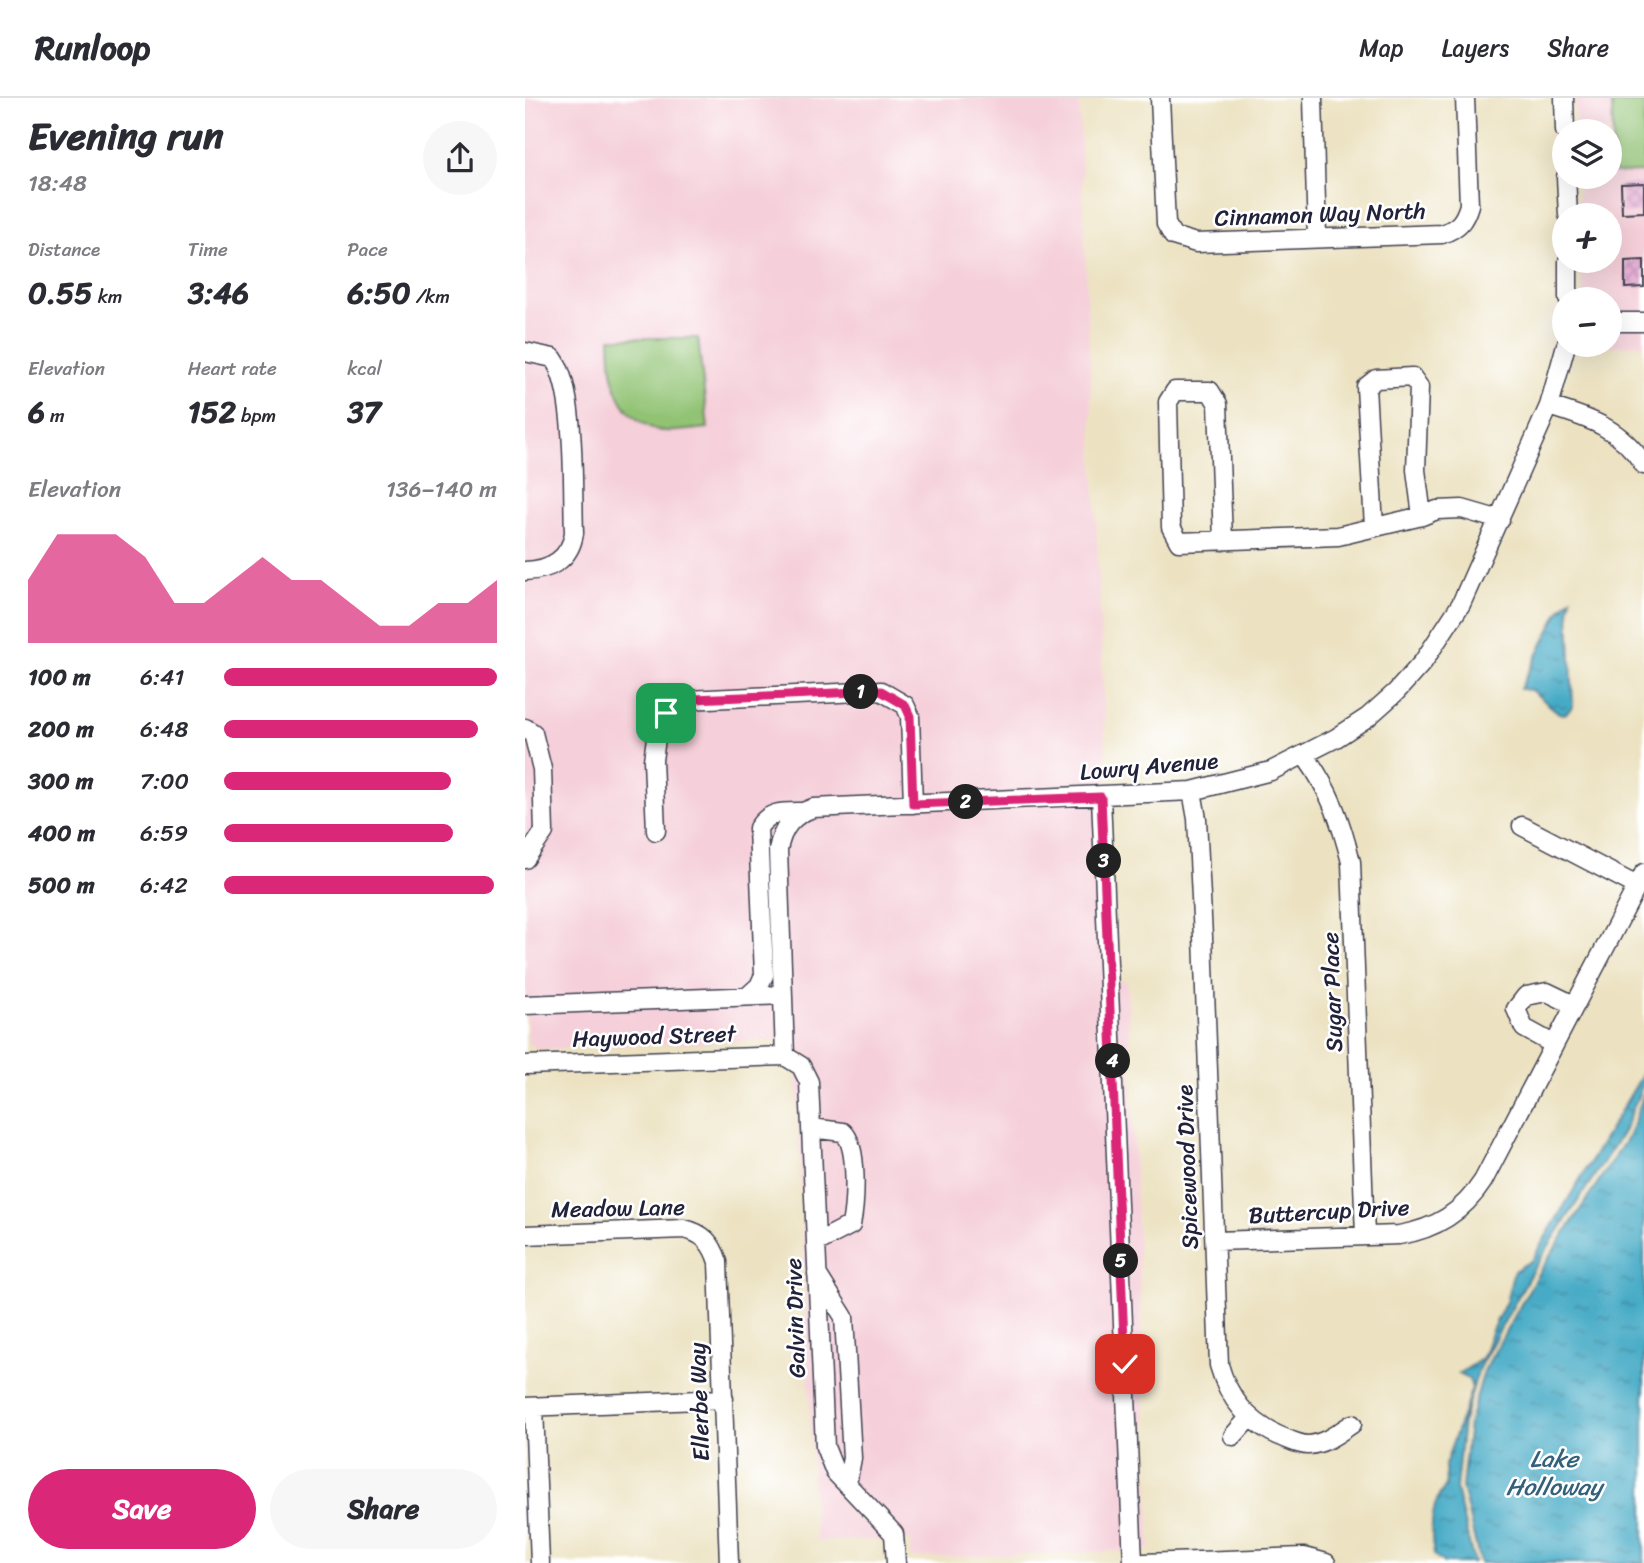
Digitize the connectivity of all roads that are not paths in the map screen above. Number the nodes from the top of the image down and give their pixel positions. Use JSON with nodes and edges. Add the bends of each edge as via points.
{"nodes":[{"id":1,"x":1160,"y":98,"type":"edge"},
{"id":2,"x":1313,"y":98,"type":"edge"},
{"id":3,"x":1465,"y":98,"type":"edge"},
{"id":4,"x":1564,"y":98,"type":"edge"},
{"id":5,"x":1565,"y":119,"type":"edge"},
{"id":6,"x":1317,"y":238,"type":"junction"},
{"id":7,"x":1644,"y":321,"type":"edge"},
{"id":8,"x":1622,"y":322,"type":"edge"},
{"id":9,"x":525,"y":352,"type":"edge"},
{"id":10,"x":1563,"y":357,"type":"edge"},
{"id":11,"x":1549,"y":406,"type":"junction"},
{"id":12,"x":1644,"y":465,"type":"edge"},
{"id":13,"x":1422,"y":516,"type":"junction"},
{"id":14,"x":1500,"y":520,"type":"junction"},
{"id":15,"x":1374,"y":527,"type":"junction"},
{"id":16,"x":1223,"y":541,"type":"junction"},
{"id":17,"x":525,"y":572,"type":"edge"},
{"id":18,"x":525,"y":728,"type":"edge"},
{"id":19,"x":1305,"y":756,"type":"junction"},
{"id":20,"x":1192,"y":792,"type":"junction"},
{"id":21,"x":1101,"y":797,"type":"junction"},
{"id":22,"x":913,"y":804,"type":"junction"},
{"id":23,"x":795,"y":817,"type":"junction"},
{"id":24,"x":1522,"y":826,"type":"dead end"},
{"id":25,"x":656,"y":831,"type":"dead end"},
{"id":26,"x":525,"y":859,"type":"edge"},
{"id":27,"x":1640,"y":880,"type":"edge"},
{"id":28,"x":783,"y":995,"type":"junction"},
{"id":29,"x":748,"y":996,"type":"junction"},
{"id":30,"x":525,"y":1005,"type":"edge"},
{"id":31,"x":1574,"y":1005,"type":"junction"},
{"id":32,"x":1553,"y":1044,"type":"junction"},
{"id":33,"x":785,"y":1056,"type":"junction"},
{"id":34,"x":525,"y":1065,"type":"edge"},
{"id":35,"x":811,"y":1128,"type":"junction"},
{"id":36,"x":525,"y":1235,"type":"edge"},
{"id":37,"x":1365,"y":1236,"type":"junction"},
{"id":38,"x":708,"y":1241,"type":"joint"},
{"id":39,"x":1215,"y":1241,"type":"junction"},
{"id":40,"x":816,"y":1242,"type":"junction"},
{"id":41,"x":817,"y":1274,"type":"junction"},
{"id":42,"x":724,"y":1399,"type":"junction"},
{"id":43,"x":529,"y":1407,"type":"edge"},
{"id":44,"x":1249,"y":1418,"type":"junction"},
{"id":45,"x":1352,"y":1424,"type":"dead end"},
{"id":46,"x":1233,"y":1436,"type":"dead end"},
{"id":47,"x":847,"y":1485,"type":"junction"},
{"id":48,"x":540,"y":1563,"type":"edge"},
{"id":49,"x":729,"y":1563,"type":"edge"},
{"id":50,"x":896,"y":1563,"type":"edge"},
{"id":51,"x":1133,"y":1563,"type":"edge"},
{"id":52,"x":1144,"y":1563,"type":"edge"},
{"id":53,"x":1326,"y":1563,"type":"edge"}],
"edges":[{"from":1,"to":6,"type":"street","name":"Cinnamon Way North","via":[[1166,224],[1173,236],[1196,243]]},
{"from":2,"to":6,"type":"street"},
{"from":3,"to":6,"type":"street","name":"Cinnamon Way North","via":[[1469,205],[1456,229],[1442,234]]},
{"from":4,"to":5,"type":"street"},
{"from":7,"to":8,"type":"street"},
{"from":9,"to":17,"type":"street","via":[[553,358],[562,370],[568,398],[574,533],[572,544],[550,568]]},
{"from":10,"to":11,"type":"street","name":"Lowry Avenue"},
{"from":11,"to":12,"type":"street","via":[[1608,426]]},
{"from":11,"to":14,"type":"street","name":"Lowry Avenue"},
{"from":13,"to":14,"type":"street","via":[[1462,509]]},
{"from":13,"to":15,"type":"street"},
{"from":13,"to":15,"type":"street","via":[[1416,470],[1419,387],[1412,377],[1376,379],[1366,387]]},
{"from":14,"to":19,"type":"street","name":"Lowry Avenue","via":[[1461,604],[1423,662],[1368,717]]},
{"from":15,"to":16,"type":"street","via":[[1338,536]]},
{"from":16,"to":16,"type":"street","via":[[1179,542],[1171,527],[1168,402],[1175,391],[1210,391],[1218,404]]},
{"from":18,"to":26,"type":"street","via":[[533,733],[542,769],[544,832]]},
{"from":19,"to":20,"type":"street","name":"Lowry Avenue","via":[[1243,780]]},
{"from":19,"to":37,"type":"street","name":"Sugar Place","via":[[1339,813],[1352,862]]},
{"from":20,"to":21,"type":"street","name":"Lowry Avenue"},
{"from":20,"to":39,"type":"street","name":"Spicewood Drive","via":[[1198,832]]},
{"from":21,"to":22,"type":"street","name":"Lowry Avenue"},
{"from":21,"to":51,"type":"street"},
{"from":22,"to":23,"type":"street","name":"Lowry Avenue","via":[[813,808]]},
{"from":22,"to":25,"type":"street","via":[[910,716],[905,705],[881,691],[694,699],[666,713],[657,731],[653,760]]},
{"from":23,"to":28,"type":"street","via":[[781,835],[778,850]]},
{"from":23,"to":29,"type":"street","name":"Lowry Avenue","via":[[775,813],[764,818],[758,828],[764,975]]},
{"from":24,"to":27,"type":"street"},
{"from":27,"to":31,"type":"street","name":"Buttercup Drive"},
{"from":28,"to":29,"type":"street"},
{"from":28,"to":33,"type":"street"},
{"from":29,"to":30,"type":"street"},
{"from":31,"to":32,"type":"street","name":"Buttercup Drive"},
{"from":31,"to":32,"type":"street","via":[[1547,992],[1526,996],[1516,1009],[1524,1028]]},
{"from":32,"to":37,"type":"street","name":"Buttercup Drive","via":[[1473,1197],[1441,1223],[1418,1232]]},
{"from":33,"to":34,"type":"street","name":"Haywood Street"},
{"from":33,"to":35,"type":"street","name":"Galvin Drive","via":[[801,1066],[809,1082]]},
{"from":35,"to":40,"type":"street","name":"Galvin Drive"},
{"from":35,"to":40,"type":"street","via":[[843,1132],[852,1146],[851,1225]]},
{"from":36,"to":38,"type":"street","name":"Meadow Lane","via":[[684,1228]]},
{"from":37,"to":39,"type":"street","name":"Buttercup Drive"},
{"from":38,"to":42,"type":"street","name":"Ellerbe Way","via":[[717,1262]]},
{"from":39,"to":44,"type":"street","name":"Spicewood Drive","via":[[1219,1365],[1233,1399]]},
{"from":40,"to":41,"type":"street","name":"Galvin Drive"},
{"from":41,"to":47,"type":"street","name":"Galvin Drive","via":[[825,1447],[835,1472]]},
{"from":41,"to":47,"type":"street","via":[[845,1317],[852,1458]]},
{"from":42,"to":43,"type":"street"},
{"from":42,"to":49,"type":"street","name":"Ellerbe Way"},
{"from":43,"to":48,"type":"street"},
{"from":44,"to":45,"type":"street","name":"Spicewood Drive","via":[[1304,1446],[1321,1443]]},
{"from":44,"to":46,"type":"street"},
{"from":47,"to":50,"type":"street","name":"Galvin Drive","via":[[894,1534]]},
{"from":52,"to":53,"type":"street","via":[[1304,1557]]}]}
